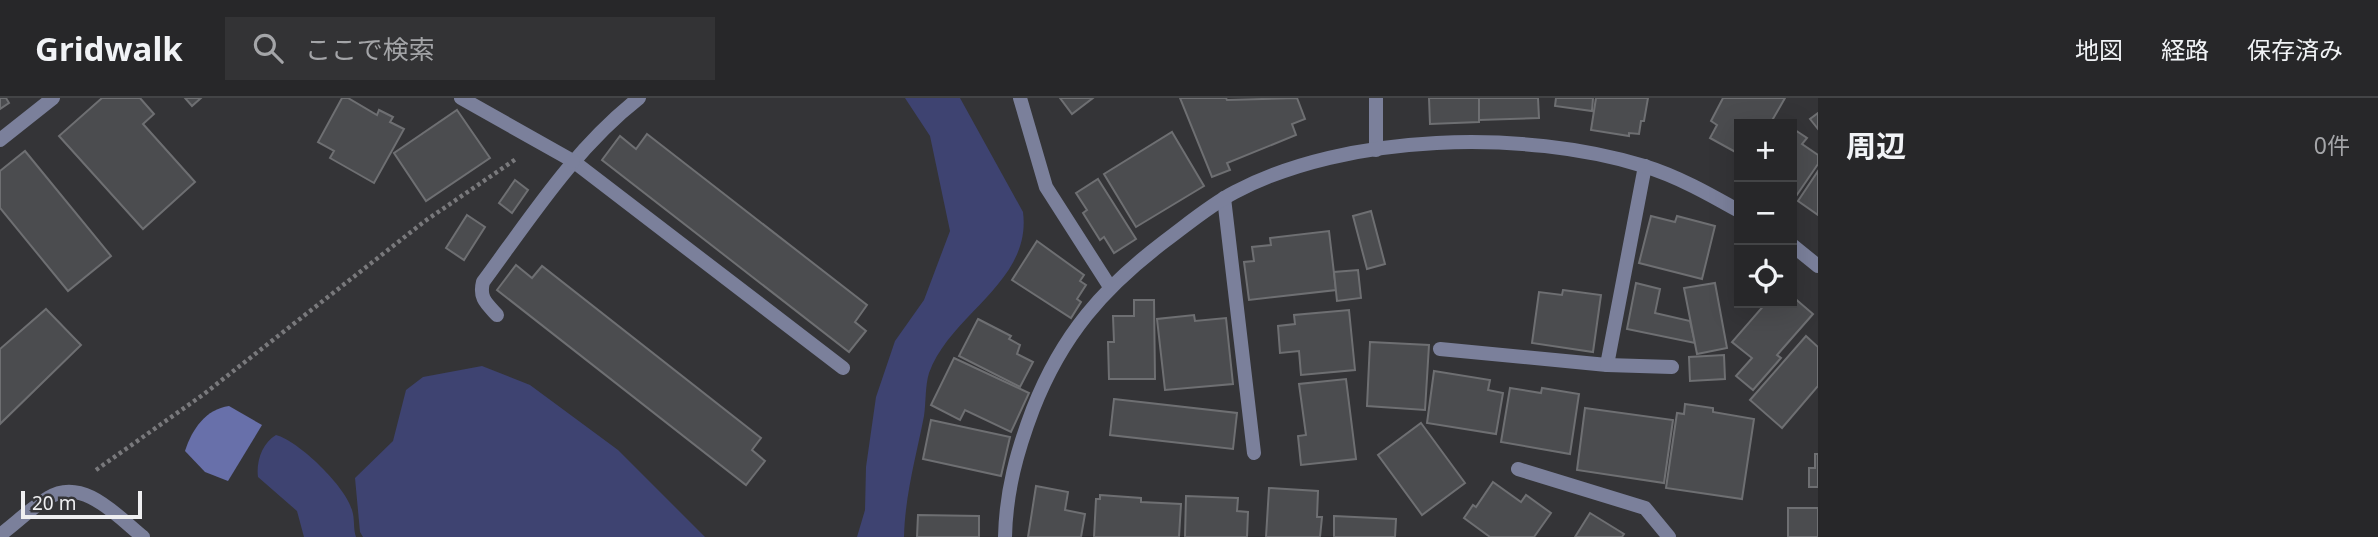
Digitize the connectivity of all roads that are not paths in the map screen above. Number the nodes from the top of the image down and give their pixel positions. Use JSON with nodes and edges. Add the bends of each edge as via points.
{"nodes":[{"id":1,"x":53,"y":98,"type":"edge"},
{"id":2,"x":461,"y":98,"type":"edge"},
{"id":3,"x":639,"y":98,"type":"edge"},
{"id":4,"x":1020,"y":98,"type":"edge"},
{"id":5,"x":1376,"y":98,"type":"edge"},
{"id":6,"x":0,"y":140,"type":"edge"},
{"id":7,"x":1377,"y":150,"type":"junction"},
{"id":8,"x":573,"y":161,"type":"junction"},
{"id":9,"x":1645,"y":166,"type":"junction"},
{"id":10,"x":1224,"y":198,"type":"junction"},
{"id":11,"x":1734,"y":208,"type":"edge"},
{"id":12,"x":1797,"y":249,"type":"edge"},
{"id":13,"x":1818,"y":266,"type":"edge"},
{"id":14,"x":1110,"y":287,"type":"junction"},
{"id":15,"x":497,"y":315,"type":"dead end"},
{"id":16,"x":1440,"y":349,"type":"dead end"},
{"id":17,"x":1607,"y":365,"type":"junction"},
{"id":18,"x":1672,"y":367,"type":"dead end"},
{"id":19,"x":843,"y":368,"type":"dead end"},
{"id":20,"x":1254,"y":453,"type":"dead end"},
{"id":21,"x":1518,"y":468,"type":"dead end"},
{"id":22,"x":0,"y":535,"type":"edge"},
{"id":23,"x":143,"y":537,"type":"edge"},
{"id":24,"x":1005,"y":537,"type":"edge"},
{"id":25,"x":1669,"y":537,"type":"edge"}],
"edges":[{"from":1,"to":6,"type":"street"},
{"from":2,"to":8,"type":"street"},
{"from":3,"to":8,"type":"street"},
{"from":4,"to":14,"type":"street","via":[[1046,187]]},
{"from":5,"to":7,"type":"street"},
{"from":7,"to":9,"type":"street","via":[[1516,142]]},
{"from":7,"to":10,"type":"street","via":[[1298,166]]},
{"from":8,"to":15,"type":"street","via":[[483,282],[486,304]]},
{"from":8,"to":19,"type":"street"},
{"from":9,"to":11,"type":"street"},
{"from":9,"to":17,"type":"street"},
{"from":10,"to":14,"type":"street"},
{"from":10,"to":20,"type":"street"},
{"from":12,"to":13,"type":"street"},
{"from":14,"to":24,"type":"street","via":[[1062,349],[1045,380],[1014,463]]},
{"from":16,"to":17,"type":"street"},
{"from":17,"to":18,"type":"street"},
{"from":21,"to":25,"type":"street","via":[[1645,508]]},
{"from":22,"to":23,"type":"street","via":[[49,497],[83,492]]}]}
